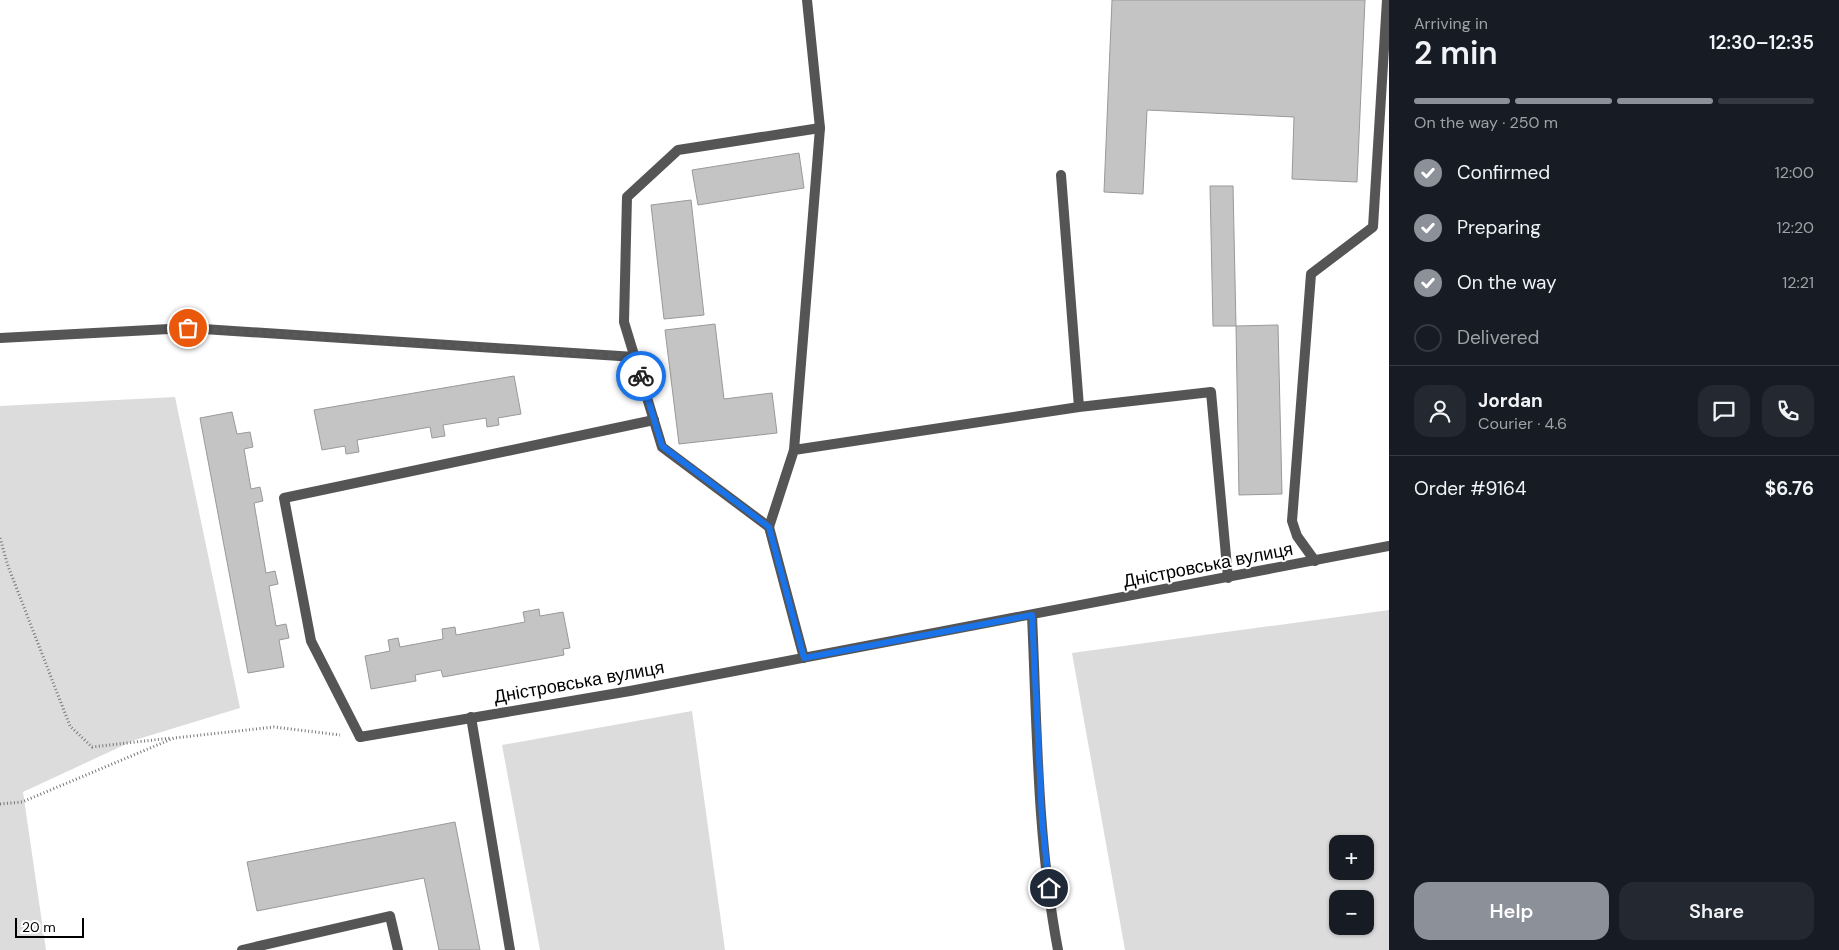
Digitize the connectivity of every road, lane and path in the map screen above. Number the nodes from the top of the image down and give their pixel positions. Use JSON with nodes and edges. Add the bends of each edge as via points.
{"nodes":[{"id":1,"x":807,"y":0,"type":"edge"},
{"id":2,"x":1387,"y":0,"type":"edge"},
{"id":3,"x":820,"y":128,"type":"junction"},
{"id":4,"x":1061,"y":175,"type":"dead end"},
{"id":5,"x":0,"y":338,"type":"edge"},
{"id":6,"x":635,"y":357,"type":"junction"},
{"id":7,"x":1079,"y":407,"type":"junction"},
{"id":8,"x":654,"y":420,"type":"junction"},
{"id":9,"x":794,"y":450,"type":"junction"},
{"id":10,"x":769,"y":527,"type":"junction"},
{"id":11,"x":0,"y":538,"type":"edge"},
{"id":12,"x":1389,"y":546,"type":"edge"},
{"id":13,"x":1315,"y":561,"type":"junction"},
{"id":14,"x":1228,"y":578,"type":"junction"},
{"id":15,"x":1032,"y":615,"type":"junction"},
{"id":16,"x":804,"y":658,"type":"junction"},
{"id":17,"x":472,"y":717,"type":"junction"},
{"id":18,"x":360,"y":737,"type":"junction"},
{"id":19,"x":174,"y":738,"type":"junction"},
{"id":20,"x":0,"y":804,"type":"edge"},
{"id":21,"x":242,"y":950,"type":"edge"},
{"id":22,"x":398,"y":950,"type":"edge"},
{"id":23,"x":510,"y":950,"type":"edge"},
{"id":24,"x":1058,"y":950,"type":"edge"}],
"edges":[{"from":1,"to":3,"type":"street"},
{"from":2,"to":13,"type":"street","via":[[1373,227],[1311,274],[1292,521],[1297,536]]},
{"from":3,"to":6,"type":"street","via":[[678,150],[627,197],[624,322]]},
{"from":3,"to":9,"type":"street"},
{"from":4,"to":7,"type":"street"},
{"from":5,"to":6,"type":"street","via":[[188,328]]},
{"from":6,"to":8,"type":"street"},
{"from":7,"to":9,"type":"street"},
{"from":7,"to":14,"type":"street","via":[[1210,392]]},
{"from":8,"to":10,"type":"street","via":[[662,446]]},
{"from":8,"to":18,"type":"street","via":[[284,498],[311,641]]},
{"from":9,"to":10,"type":"street"},
{"from":10,"to":16,"type":"street"},
{"from":11,"to":19,"type":"path","via":[[70,726],[92,746]]},
{"from":12,"to":13,"type":"street","name":"Дністровська вулиця"},
{"from":13,"to":14,"type":"street","name":"Дністровська вулиця"},
{"from":14,"to":15,"type":"street","name":"Дністровська вулиця"},
{"from":15,"to":16,"type":"street","name":"Дністровська вулиця"},
{"from":15,"to":24,"type":"street","via":[[1042,820]]},
{"from":16,"to":17,"type":"street","name":"Дністровська вулиця"},
{"from":17,"to":18,"type":"street","name":"Дністровська вулиця"},
{"from":17,"to":23,"type":"street"},
{"from":18,"to":19,"type":"path","via":[[274,727]]},
{"from":19,"to":20,"type":"path","via":[[22,802]]},
{"from":21,"to":22,"type":"street","via":[[390,916]]}]}
